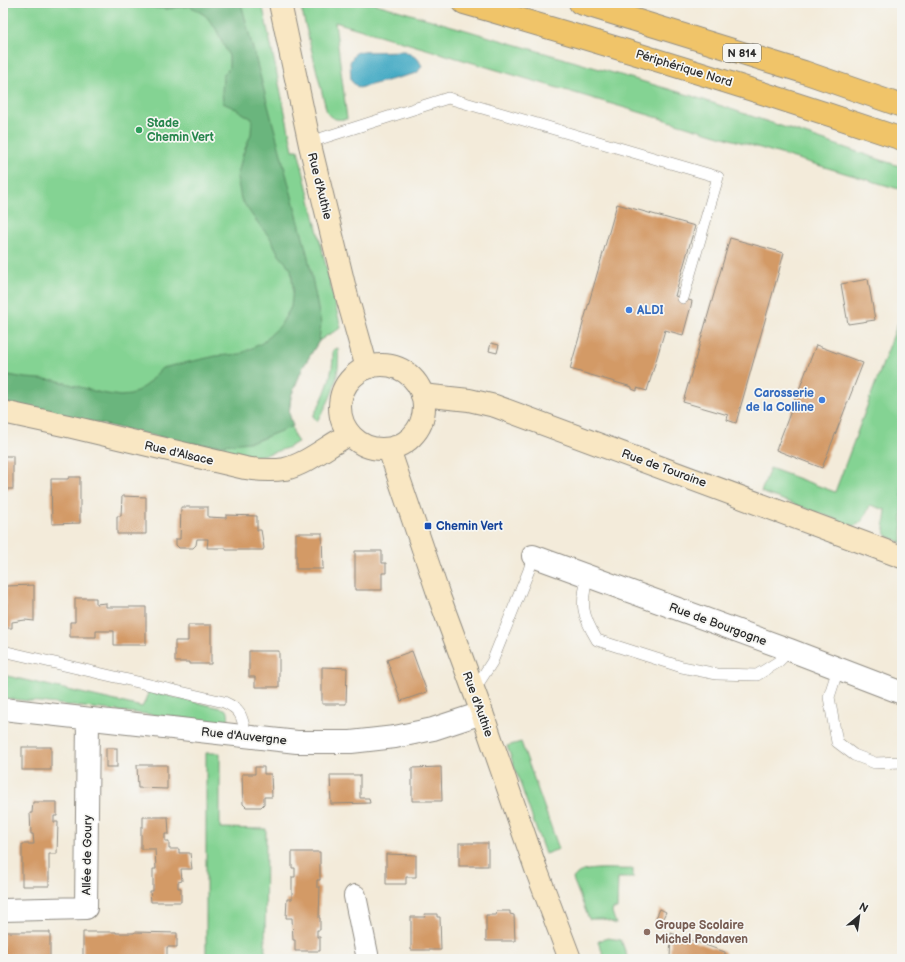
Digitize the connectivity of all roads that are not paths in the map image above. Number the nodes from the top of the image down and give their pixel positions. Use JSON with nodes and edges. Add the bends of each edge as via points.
{"nodes":[{"id":1,"x":464,"y":3,"type":"edge"},
{"id":2,"x":580,"y":3,"type":"edge"},
{"id":3,"x":280,"y":5,"type":"edge"},
{"id":4,"x":902,"y":106,"type":"edge"},
{"id":5,"x":902,"y":139,"type":"edge"},
{"id":6,"x":310,"y":142,"type":"junction"},
{"id":7,"x":683,"y":298,"type":"dead end"},
{"id":8,"x":367,"y":368,"type":"junction"},
{"id":9,"x":422,"y":395,"type":"junction"},
{"id":10,"x":3,"y":412,"type":"edge"},
{"id":11,"x":347,"y":431,"type":"junction"},
{"id":12,"x":389,"y":449,"type":"junction"},
{"id":13,"x":533,"y":556,"type":"joint"},
{"id":14,"x":902,"y":557,"type":"edge"},
{"id":15,"x":588,"y":576,"type":"junction"},
{"id":16,"x":790,"y":650,"type":"junction"},
{"id":17,"x":3,"y":651,"type":"edge"},
{"id":18,"x":838,"y":669,"type":"junction"},
{"id":19,"x":473,"y":690,"type":"junction"},
{"id":20,"x":902,"y":693,"type":"edge"},
{"id":21,"x":3,"y":709,"type":"edge"},
{"id":22,"x":482,"y":714,"type":"junction"},
{"id":23,"x":88,"y":719,"type":"junction"},
{"id":24,"x":246,"y":735,"type":"junction"},
{"id":25,"x":902,"y":762,"type":"edge"},
{"id":26,"x":355,"y":896,"type":"dead end"},
{"id":27,"x":3,"y":910,"type":"edge"},
{"id":28,"x":368,"y":959,"type":"edge"},
{"id":29,"x":570,"y":959,"type":"edge"}],
"edges":[{"from":1,"to":5,"type":"highway","name":"Périphérique Nord","number":"N 814","via":[[784,99]]},
{"from":2,"to":4,"type":"highway","number":"N 814"},
{"from":3,"to":6,"type":"street","name":"Rue d'Authie"},
{"from":6,"to":7,"type":"lane","via":[[448,98],[718,177]]},
{"from":6,"to":8,"type":"street","name":"Rue d'Authie","via":[[346,293]]},
{"from":8,"to":9,"type":"street","via":[[389,366],[400,370],[417,384]]},
{"from":8,"to":11,"type":"street","via":[[347,383],[341,395],[341,420]]},
{"from":9,"to":12,"type":"street","via":[[424,406],[418,429],[410,439]]},
{"from":9,"to":14,"type":"street","name":"Rue de Touraine","via":[[469,400],[495,406]]},
{"from":10,"to":11,"type":"street","name":"Rue d'Alsace","via":[[245,468],[266,470],[286,469],[299,463],[343,438]]},
{"from":11,"to":12,"type":"street","via":[[365,446]]},
{"from":12,"to":19,"type":"street","name":"Rue d'Authie"},
{"from":13,"to":15,"type":"street","name":"Rue de Bourgogne"},
{"from":13,"to":19,"type":"lane","via":[[492,662]]},
{"from":15,"to":16,"type":"street","name":"Rue de Bourgogne"},
{"from":15,"to":16,"type":"lane","via":[[583,612],[597,640],[682,668],[717,674],[757,675],[778,662]]},
{"from":16,"to":18,"type":"street","name":"Rue de Bourgogne"},
{"from":17,"to":24,"type":"lane","via":[[224,702],[234,706],[241,714]]},
{"from":18,"to":20,"type":"street","name":"Rue de Bourgogne"},
{"from":18,"to":25,"type":"lane","via":[[829,697],[837,742],[854,755],[875,763]]},
{"from":19,"to":22,"type":"street","name":"Rue d'Authie"},
{"from":21,"to":23,"type":"street","name":"Rue d'Auvergne"},
{"from":22,"to":24,"type":"street","name":"Rue d'Auvergne","via":[[433,729],[351,742],[297,742]]},
{"from":22,"to":29,"type":"street","name":"Rue d'Authie"},
{"from":23,"to":24,"type":"street","name":"Rue d'Auvergne"},
{"from":23,"to":27,"type":"street","name":"Allée de Goury","via":[[86,908]]},
{"from":26,"to":28,"type":"street"}]}
